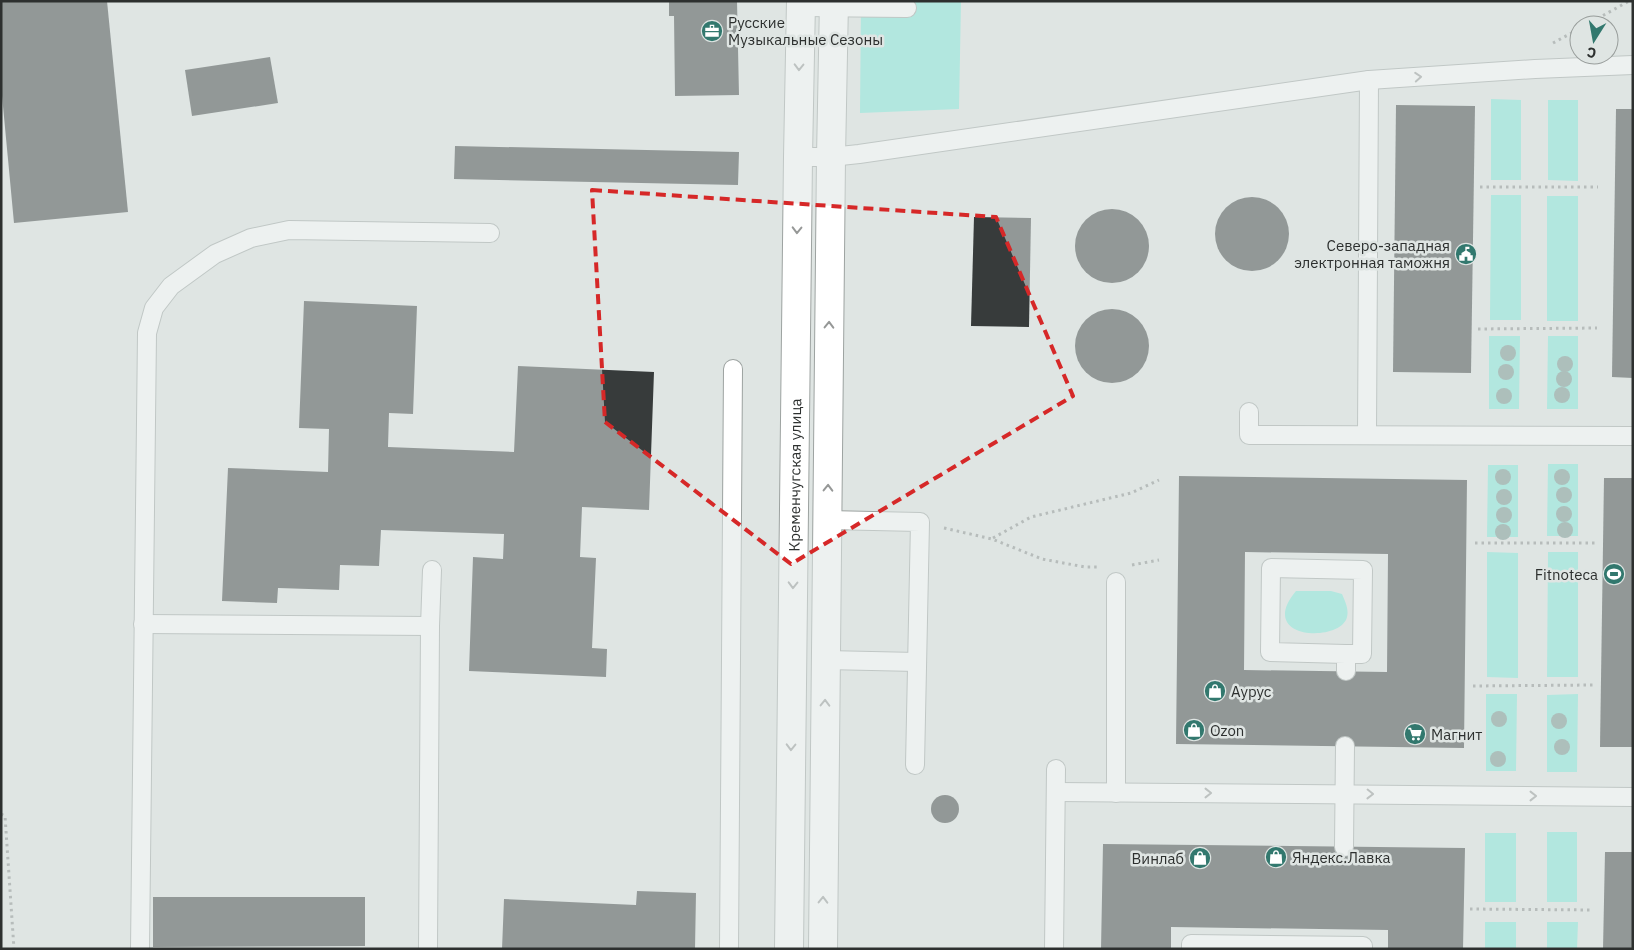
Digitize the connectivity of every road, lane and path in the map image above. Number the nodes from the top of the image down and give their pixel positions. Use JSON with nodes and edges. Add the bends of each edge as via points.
{"nodes":[{"id":1,"x":1629,"y":1,"type":"edge"},
{"id":2,"x":801,"y":4,"type":"edge"},
{"id":3,"x":834,"y":4,"type":"edge"},
{"id":4,"x":907,"y":8,"type":"dead end"},
{"id":5,"x":1604,"y":15,"type":"edge"},
{"id":6,"x":1569,"y":35,"type":"edge"},
{"id":7,"x":1550,"y":45,"type":"dead end"},
{"id":8,"x":1633,"y":65,"type":"edge"},
{"id":9,"x":1369,"y":80,"type":"junction"},
{"id":10,"x":798,"y":156,"type":"junction"},
{"id":11,"x":831,"y":157,"type":"junction"},
{"id":12,"x":1480,"y":187,"type":"dead end"},
{"id":13,"x":1598,"y":188,"type":"dead end"},
{"id":14,"x":490,"y":233,"type":"dead end"},
{"id":15,"x":1597,"y":328,"type":"dead end"},
{"id":16,"x":1478,"y":329,"type":"dead end"},
{"id":17,"x":733,"y":369,"type":"dead end"},
{"id":18,"x":1249,"y":412,"type":"dead end"},
{"id":19,"x":1367,"y":434,"type":"junction"},
{"id":20,"x":1633,"y":436,"type":"edge"},
{"id":21,"x":1158,"y":480,"type":"dead end"},
{"id":22,"x":827,"y":520,"type":"junction"},
{"id":23,"x":920,"y":522,"type":"junction"},
{"id":24,"x":992,"y":539,"type":"junction"},
{"id":25,"x":1475,"y":543,"type":"dead end"},
{"id":26,"x":1595,"y":543,"type":"dead end"},
{"id":27,"x":1159,"y":560,"type":"dead end"},
{"id":28,"x":1129,"y":565,"type":"dead end"},
{"id":29,"x":1104,"y":566,"type":"dead end"},
{"id":30,"x":432,"y":570,"type":"dead end"},
{"id":31,"x":1116,"y":582,"type":"dead end"},
{"id":32,"x":143,"y":624,"type":"junction"},
{"id":33,"x":430,"y":626,"type":"junction"},
{"id":34,"x":1346,"y":654,"type":"junction"},
{"id":35,"x":826,"y":660,"type":"junction"},
{"id":36,"x":917,"y":662,"type":"junction"},
{"id":37,"x":1346,"y":671,"type":"dead end"},
{"id":38,"x":1594,"y":685,"type":"dead end"},
{"id":39,"x":1473,"y":686,"type":"dead end"},
{"id":40,"x":1345,"y":746,"type":"dead end"},
{"id":41,"x":915,"y":765,"type":"dead end"},
{"id":42,"x":1056,"y":769,"type":"dead end"},
{"id":43,"x":1056,"y":792,"type":"junction"},
{"id":44,"x":1116,"y":792,"type":"junction"},
{"id":45,"x":1345,"y":794,"type":"junction"},
{"id":46,"x":1633,"y":797,"type":"edge"},
{"id":47,"x":1,"y":814,"type":"edge"},
{"id":48,"x":1344,"y":847,"type":"dead end"},
{"id":49,"x":1470,"y":909,"type":"dead end"},
{"id":50,"x":1593,"y":910,"type":"dead end"},
{"id":51,"x":14,"y":949,"type":"edge"},
{"id":52,"x":140,"y":949,"type":"edge"},
{"id":53,"x":428,"y":949,"type":"edge"},
{"id":54,"x":729,"y":949,"type":"edge"},
{"id":55,"x":789,"y":949,"type":"edge"},
{"id":56,"x":823,"y":949,"type":"edge"},
{"id":57,"x":1054,"y":949,"type":"edge"},
{"id":58,"x":1191,"y":949,"type":"edge"},
{"id":59,"x":1363,"y":949,"type":"edge"}],
"edges":[{"from":1,"to":5,"type":"path"},
{"from":2,"to":3,"type":"lane"},
{"from":2,"to":10,"type":"street","name":"Кременчугская улица","one_way":true},
{"from":3,"to":4,"type":"lane"},
{"from":3,"to":11,"type":"street"},
{"from":6,"to":7,"type":"path"},
{"from":9,"to":8,"type":"lane","one_way":true},
{"from":9,"to":11,"type":"lane"},
{"from":9,"to":19,"type":"lane"},
{"from":10,"to":11,"type":"lane"},
{"from":10,"to":55,"type":"street","name":"Кременчугская улица","one_way":true},
{"from":22,"to":11,"type":"street","one_way":true},
{"from":12,"to":13,"type":"path"},
{"from":14,"to":32,"type":"lane","via":[[289,230],[251,238],[215,254],[171,286],[154,308],[147,333]]},
{"from":15,"to":16,"type":"path"},
{"from":17,"to":54,"type":"lane"},
{"from":18,"to":19,"type":"lane","via":[[1249,435]]},
{"from":19,"to":20,"type":"lane"},
{"from":21,"to":24,"type":"path","via":[[1130,493],[1031,517]]},
{"from":22,"to":23,"type":"lane"},
{"from":22,"to":35,"type":"street"},
{"from":23,"to":24,"type":"path"},
{"from":23,"to":36,"type":"lane"},
{"from":24,"to":29,"type":"path","via":[[1042,559],[1085,567]]},
{"from":25,"to":26,"type":"path"},
{"from":27,"to":28,"type":"path"},
{"from":30,"to":33,"type":"lane"},
{"from":31,"to":44,"type":"lane"},
{"from":32,"to":33,"type":"lane"},
{"from":32,"to":52,"type":"lane"},
{"from":33,"to":53,"type":"lane"},
{"from":34,"to":34,"type":"lane","via":[[1362,654],[1363,570],[1271,568],[1270,652]]},
{"from":34,"to":37,"type":"lane"},
{"from":35,"to":36,"type":"lane"},
{"from":56,"to":35,"type":"street","one_way":true},
{"from":36,"to":41,"type":"lane"},
{"from":38,"to":39,"type":"path"},
{"from":40,"to":45,"type":"lane"},
{"from":42,"to":43,"type":"lane"},
{"from":43,"to":44,"type":"lane"},
{"from":43,"to":57,"type":"lane"},
{"from":44,"to":45,"type":"lane","one_way":true},
{"from":45,"to":46,"type":"lane","one_way":true},
{"from":45,"to":48,"type":"lane"},
{"from":47,"to":51,"type":"path","via":[[4,816]]},
{"from":49,"to":50,"type":"path"},
{"from":58,"to":59,"type":"lane","via":[[1191,944],[1343,937],[1363,946]]}]}
